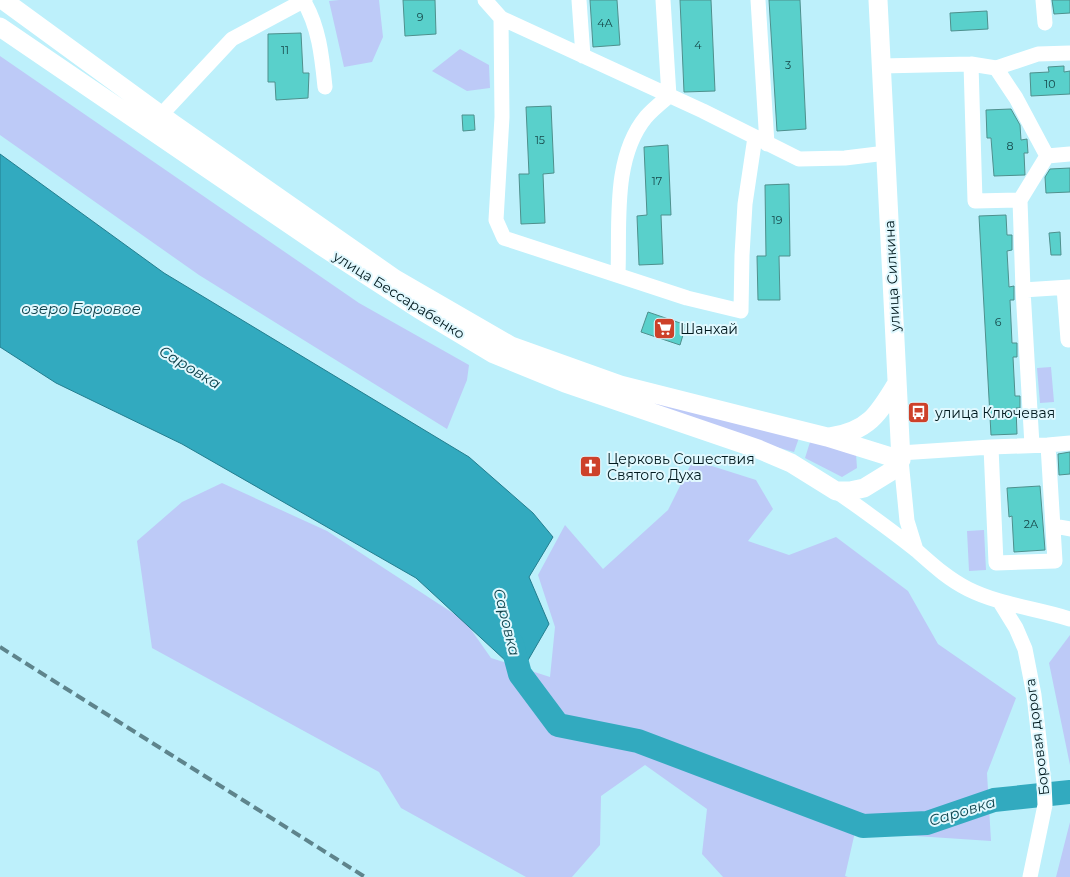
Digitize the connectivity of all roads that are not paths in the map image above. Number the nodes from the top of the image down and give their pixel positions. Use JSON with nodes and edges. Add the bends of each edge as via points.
{"nodes":[{"id":1,"x":2,"y":0,"type":"edge"},
{"id":2,"x":304,"y":0,"type":"edge"},
{"id":3,"x":485,"y":0,"type":"edge"},
{"id":4,"x":579,"y":0,"type":"edge"},
{"id":5,"x":663,"y":0,"type":"edge"},
{"id":6,"x":758,"y":0,"type":"edge"},
{"id":7,"x":878,"y":0,"type":"edge"},
{"id":8,"x":1043,"y":0,"type":"edge"},
{"id":9,"x":501,"y":18,"type":"junction"},
{"id":10,"x":1045,"y":23,"type":"dead end"},
{"id":11,"x":0,"y":27,"type":"edge"},
{"id":12,"x":1070,"y":53,"type":"edge"},
{"id":13,"x":584,"y":56,"type":"junction"},
{"id":14,"x":971,"y":64,"type":"junction"},
{"id":15,"x":881,"y":66,"type":"junction"},
{"id":16,"x":996,"y":68,"type":"junction"},
{"id":17,"x":325,"y":87,"type":"dead end"},
{"id":18,"x":669,"y":96,"type":"junction"},
{"id":19,"x":161,"y":115,"type":"junction"},
{"id":20,"x":761,"y":140,"type":"junction"},
{"id":21,"x":886,"y":152,"type":"junction"},
{"id":22,"x":1070,"y":154,"type":"edge"},
{"id":23,"x":1047,"y":156,"type":"junction"},
{"id":24,"x":1020,"y":200,"type":"junction"},
{"id":25,"x":325,"y":239,"type":"junction"},
{"id":26,"x":618,"y":274,"type":"junction"},
{"id":27,"x":1067,"y":288,"type":"edge"},
{"id":28,"x":1023,"y":290,"type":"junction"},
{"id":29,"x":1070,"y":339,"type":"edge"},
{"id":30,"x":897,"y":383,"type":"junction"},
{"id":31,"x":827,"y":437,"type":"junction"},
{"id":32,"x":1070,"y":443,"type":"edge"},
{"id":33,"x":1032,"y":445,"type":"junction"},
{"id":34,"x":1048,"y":445,"type":"junction"},
{"id":35,"x":991,"y":447,"type":"junction"},
{"id":36,"x":900,"y":457,"type":"junction"},
{"id":37,"x":836,"y":491,"type":"junction"},
{"id":38,"x":1054,"y":526,"type":"junction"},
{"id":39,"x":1070,"y":529,"type":"edge"},
{"id":40,"x":916,"y":550,"type":"junction"},
{"id":41,"x":1000,"y":602,"type":"junction"},
{"id":42,"x":1070,"y":619,"type":"edge"},
{"id":43,"x":1030,"y":877,"type":"edge"}],
"edges":[{"from":1,"to":19,"type":"main road","name":"улица Бессарабенко"},
{"from":2,"to":17,"type":"street","via":[[321,48]]},
{"from":2,"to":19,"type":"street","via":[[232,39]]},
{"from":3,"to":9,"type":"street"},
{"from":4,"to":13,"type":"street"},
{"from":5,"to":18,"type":"street"},
{"from":6,"to":20,"type":"street"},
{"from":7,"to":15,"type":"main road","name":"улица Силкина"},
{"from":8,"to":10,"type":"street"},
{"from":9,"to":13,"type":"street"},
{"from":9,"to":26,"type":"street","via":[[502,117],[496,220],[504,238]]},
{"from":11,"to":25,"type":"main road","name":"улица Бессарабенко"},
{"from":12,"to":16,"type":"street","via":[[1038,54]]},
{"from":13,"to":18,"type":"street"},
{"from":14,"to":15,"type":"street"},
{"from":14,"to":16,"type":"street"},
{"from":14,"to":24,"type":"street","via":[[975,201]]},
{"from":15,"to":21,"type":"main road","name":"улица Силкина"},
{"from":16,"to":23,"type":"street"},
{"from":18,"to":20,"type":"street"},
{"from":18,"to":26,"type":"street","via":[[646,117],[632,141],[622,173]]},
{"from":19,"to":25,"type":"main road","name":"улица Бессарабенко"},
{"from":20,"to":21,"type":"street","via":[[799,159],[845,158]]},
{"from":20,"to":26,"type":"street","via":[[745,204],[741,311],[687,298]]},
{"from":21,"to":30,"type":"main road","name":"улица Силкина"},
{"from":22,"to":23,"type":"street"},
{"from":23,"to":24,"type":"street"},
{"from":24,"to":28,"type":"street"},
{"from":25,"to":31,"type":"main road","name":"улица Бессарабенко","via":[[511,346],[620,385]]},
{"from":25,"to":37,"type":"main road","name":"улица Бессарабенко","via":[[419,310],[494,354],[565,383],[758,449],[791,463]]},
{"from":27,"to":28,"type":"street"},
{"from":27,"to":29,"type":"street"},
{"from":28,"to":33,"type":"street"},
{"from":30,"to":31,"type":"main road","name":"улица Бессарабенко","via":[[868,424],[847,434]]},
{"from":30,"to":36,"type":"main road","name":"улица Силкина"},
{"from":31,"to":36,"type":"main road","name":"улица Бессарабенко"},
{"from":32,"to":34,"type":"street"},
{"from":33,"to":34,"type":"street"},
{"from":33,"to":35,"type":"street"},
{"from":34,"to":38,"type":"street"},
{"from":35,"to":36,"type":"street"},
{"from":35,"to":38,"type":"street","via":[[996,563],[1055,561]]},
{"from":36,"to":37,"type":"main road","via":[[883,476],[864,488]]},
{"from":36,"to":40,"type":"street","name":"улица Силкина","via":[[906,521]]},
{"from":37,"to":40,"type":"street","name":"улица Бессарабенко"},
{"from":38,"to":39,"type":"street"},
{"from":40,"to":41,"type":"street","name":"улица Бессарабенко","via":[[952,580]]},
{"from":41,"to":42,"type":"street","name":"улица Бессарабенко"},
{"from":41,"to":43,"type":"street","name":"Боровая дорога","via":[[1025,649],[1034,695],[1045,805]]}]}
